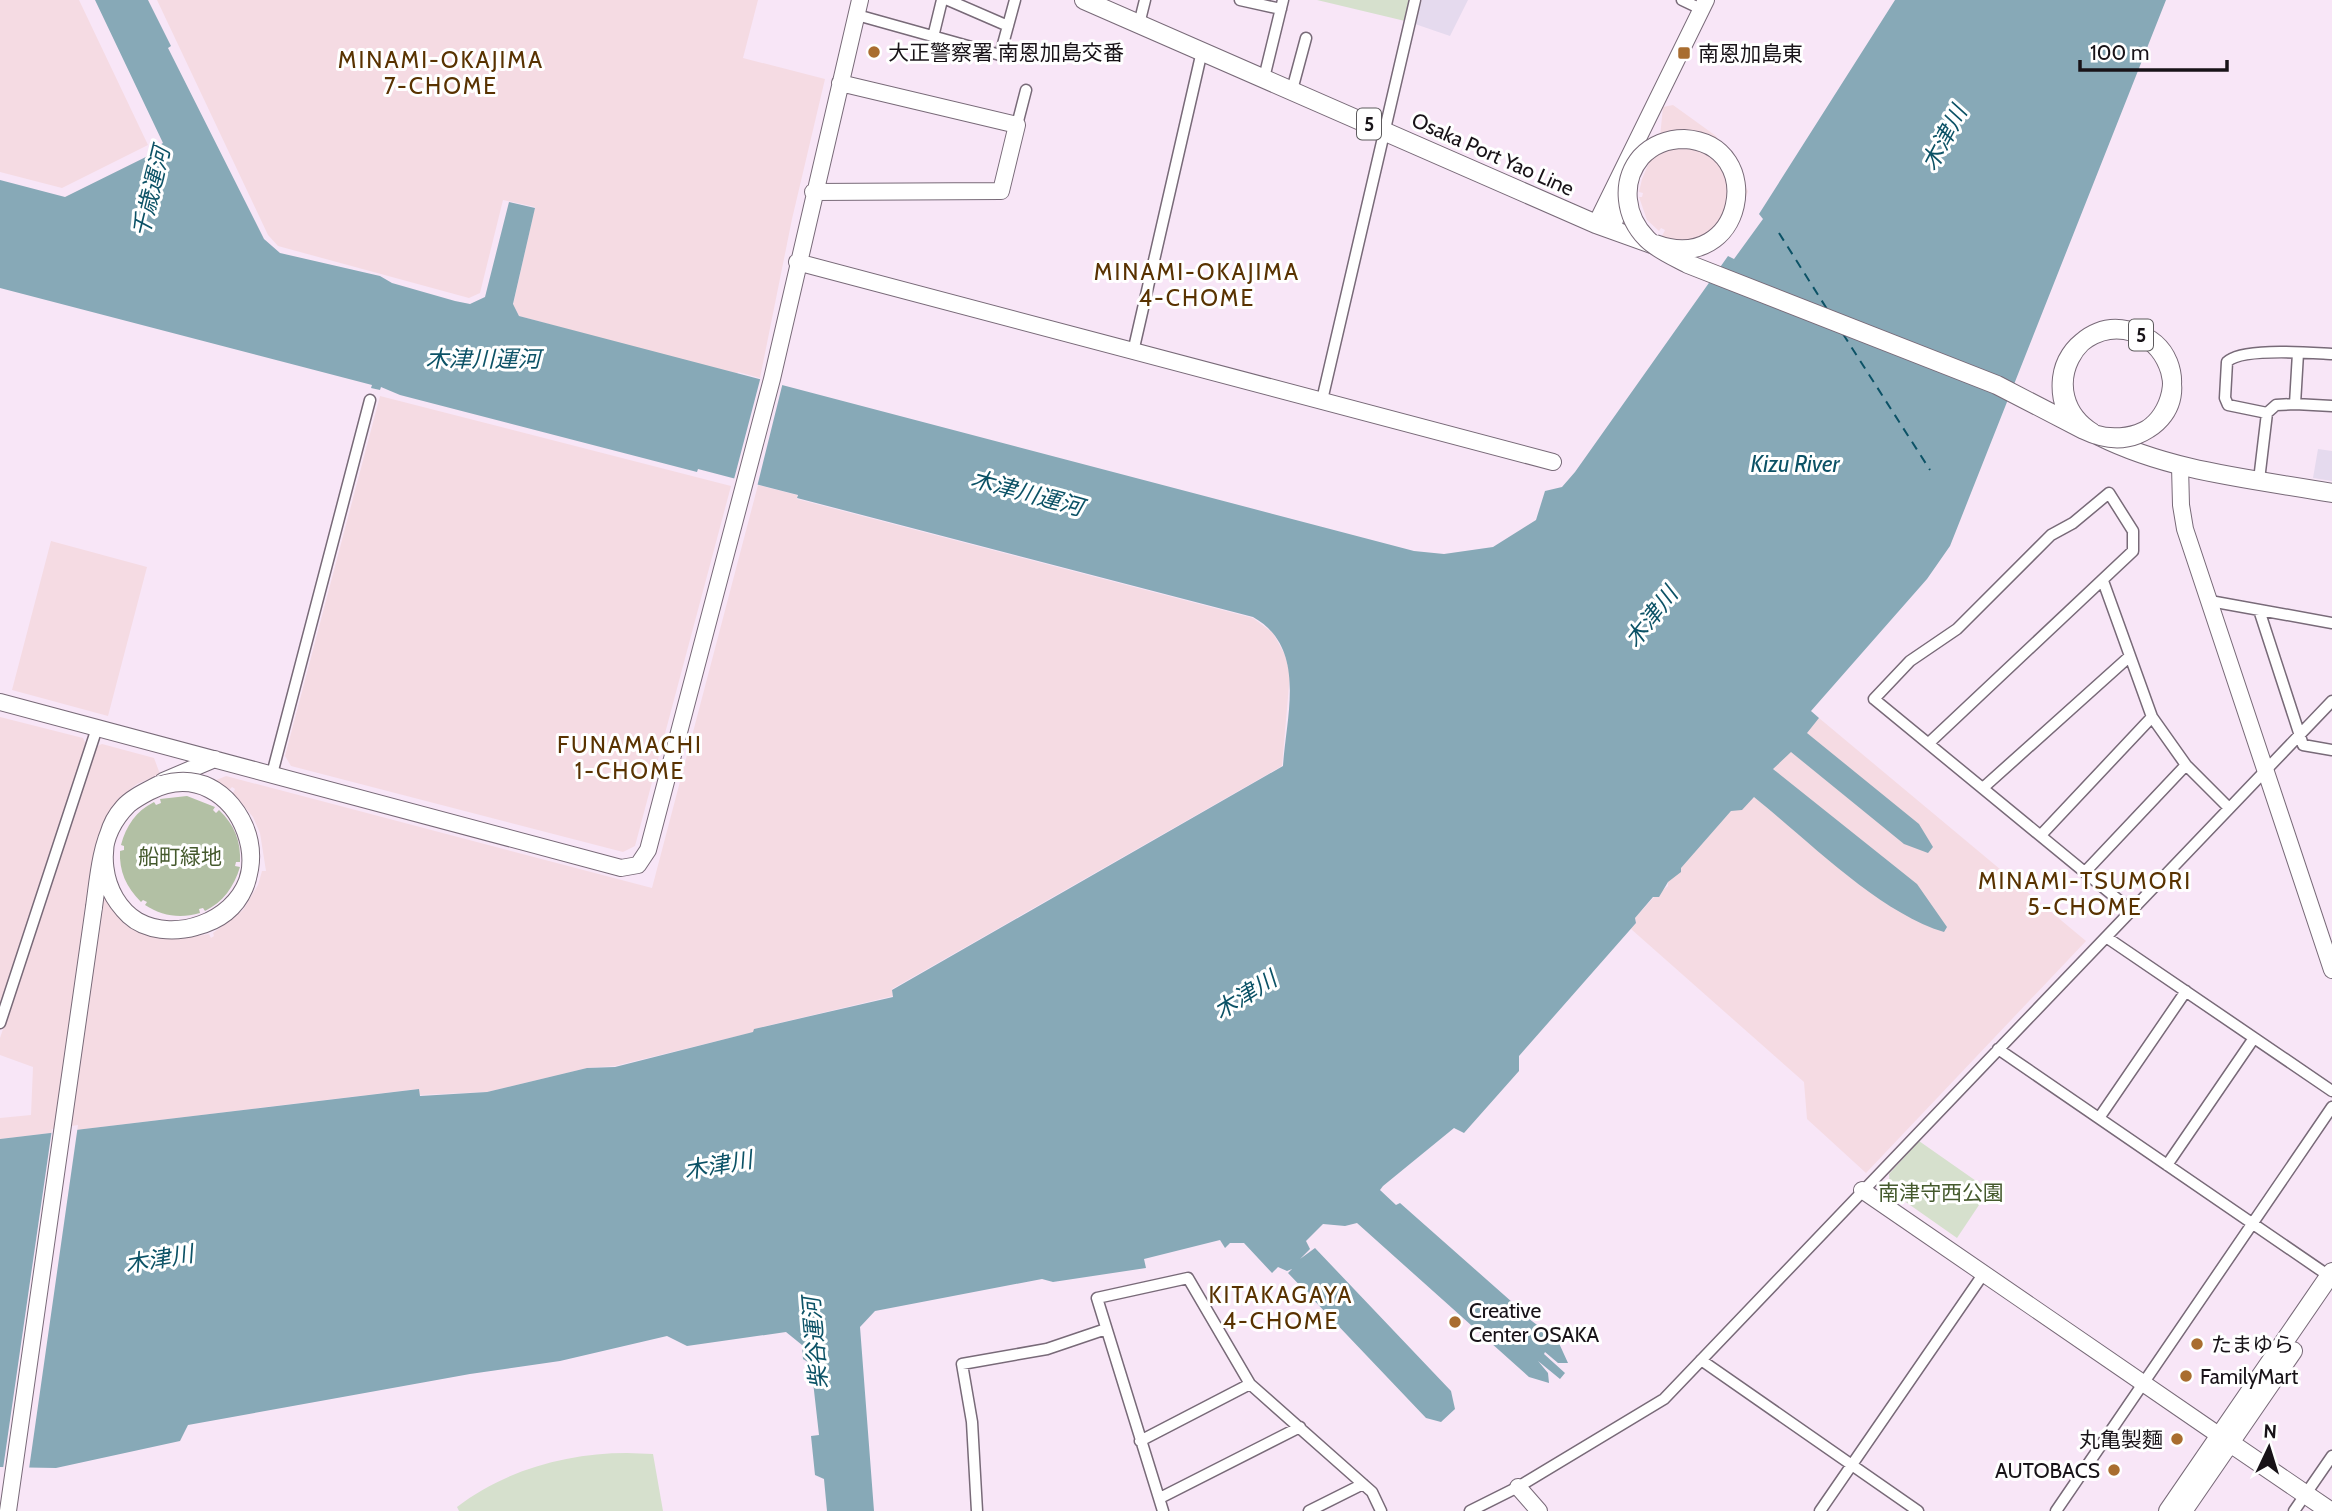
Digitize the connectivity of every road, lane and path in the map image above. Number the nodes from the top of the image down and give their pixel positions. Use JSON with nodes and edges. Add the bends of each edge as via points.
{"nodes":[{"id":1,"x":942,"y":0,"type":"edge"},
{"id":2,"x":948,"y":0,"type":"edge"},
{"id":3,"x":1015,"y":0,"type":"edge"},
{"id":4,"x":1084,"y":0,"type":"edge"},
{"id":5,"x":1144,"y":0,"type":"edge"},
{"id":6,"x":1240,"y":0,"type":"edge"},
{"id":7,"x":1415,"y":0,"type":"edge"},
{"id":8,"x":1682,"y":0,"type":"edge"},
{"id":9,"x":1282,"y":5,"type":"edge"},
{"id":10,"x":1704,"y":5,"type":"edge"},
{"id":11,"x":859,"y":7,"type":"edge"},
{"id":12,"x":1139,"y":24,"type":"junction"},
{"id":13,"x":1008,"y":26,"type":"junction"},
{"id":14,"x":933,"y":37,"type":"junction"},
{"id":15,"x":1306,"y":38,"type":"dead end"},
{"id":16,"x":1202,"y":51,"type":"junction"},
{"id":17,"x":1264,"y":78,"type":"junction"},
{"id":18,"x":840,"y":83,"type":"junction"},
{"id":19,"x":1026,"y":90,"type":"dead end"},
{"id":20,"x":1292,"y":90,"type":"junction"},
{"id":21,"x":1017,"y":125,"type":"junction"},
{"id":22,"x":1385,"y":131,"type":"junction"},
{"id":23,"x":813,"y":192,"type":"junction"},
{"id":24,"x":1604,"y":227,"type":"junction"},
{"id":25,"x":797,"y":262,"type":"junction"},
{"id":26,"x":1133,"y":352,"type":"junction"},
{"id":27,"x":2298,"y":353,"type":"junction"},
{"id":28,"x":2332,"y":354,"type":"edge"},
{"id":29,"x":370,"y":400,"type":"dead end"},
{"id":30,"x":1322,"y":400,"type":"junction"},
{"id":31,"x":2295,"y":404,"type":"junction"},
{"id":32,"x":2332,"y":406,"type":"edge"},
{"id":33,"x":2267,"y":413,"type":"junction"},
{"id":34,"x":1553,"y":462,"type":"dead end"},
{"id":35,"x":2180,"y":466,"type":"junction"},
{"id":36,"x":2259,"y":480,"type":"junction"},
{"id":37,"x":2332,"y":493,"type":"edge"},
{"id":38,"x":2103,"y":581,"type":"junction"},
{"id":39,"x":2210,"y":601,"type":"junction"},
{"id":40,"x":2259,"y":610,"type":"junction"},
{"id":41,"x":2332,"y":623,"type":"edge"},
{"id":42,"x":2130,"y":656,"type":"junction"},
{"id":43,"x":2332,"y":701,"type":"edge"},
{"id":44,"x":0,"y":702,"type":"edge"},
{"id":45,"x":2152,"y":717,"type":"junction"},
{"id":46,"x":97,"y":728,"type":"junction"},
{"id":47,"x":2300,"y":737,"type":"junction"},
{"id":48,"x":1930,"y":742,"type":"junction"},
{"id":49,"x":2332,"y":750,"type":"edge"},
{"id":50,"x":215,"y":759,"type":"junction"},
{"id":51,"x":2186,"y":765,"type":"junction"},
{"id":52,"x":2264,"y":772,"type":"junction"},
{"id":53,"x":272,"y":774,"type":"junction"},
{"id":54,"x":1984,"y":787,"type":"junction"},
{"id":55,"x":2229,"y":808,"type":"junction"},
{"id":56,"x":2041,"y":835,"type":"junction"},
{"id":57,"x":2085,"y":872,"type":"junction"},
{"id":58,"x":2132,"y":911,"type":"junction"},
{"id":59,"x":2106,"y":937,"type":"junction"},
{"id":60,"x":2332,"y":970,"type":"edge"},
{"id":61,"x":2186,"y":991,"type":"junction"},
{"id":62,"x":0,"y":1023,"type":"edge"},
{"id":63,"x":2254,"y":1038,"type":"junction"},
{"id":64,"x":1998,"y":1049,"type":"junction"},
{"id":65,"x":2332,"y":1091,"type":"edge"},
{"id":66,"x":2332,"y":1107,"type":"edge"},
{"id":67,"x":2099,"y":1118,"type":"junction"},
{"id":68,"x":2167,"y":1165,"type":"junction"},
{"id":69,"x":1861,"y":1190,"type":"junction"},
{"id":70,"x":2253,"y":1223,"type":"junction"},
{"id":71,"x":1984,"y":1273,"type":"junction"},
{"id":72,"x":2331,"y":1280,"type":"edge"},
{"id":73,"x":1106,"y":1329,"type":"junction"},
{"id":74,"x":1700,"y":1360,"type":"junction"},
{"id":75,"x":2143,"y":1382,"type":"junction"},
{"id":76,"x":1250,"y":1384,"type":"junction"},
{"id":77,"x":1300,"y":1427,"type":"junction"},
{"id":78,"x":2225,"y":1439,"type":"junction"},
{"id":79,"x":1140,"y":1441,"type":"junction"},
{"id":80,"x":2332,"y":1456,"type":"edge"},
{"id":81,"x":1852,"y":1465,"type":"junction"},
{"id":82,"x":1363,"y":1484,"type":"junction"},
{"id":83,"x":1518,"y":1487,"type":"junction"},
{"id":84,"x":2306,"y":1494,"type":"junction"},
{"id":85,"x":1160,"y":1498,"type":"junction"},
{"id":86,"x":8,"y":1511,"type":"edge"},
{"id":87,"x":978,"y":1511,"type":"edge"},
{"id":88,"x":1163,"y":1511,"type":"edge"},
{"id":89,"x":1309,"y":1511,"type":"edge"},
{"id":90,"x":1381,"y":1511,"type":"edge"},
{"id":91,"x":1470,"y":1511,"type":"edge"},
{"id":92,"x":1539,"y":1511,"type":"edge"},
{"id":93,"x":1821,"y":1511,"type":"edge"},
{"id":94,"x":1918,"y":1511,"type":"edge"},
{"id":95,"x":2056,"y":1511,"type":"edge"},
{"id":96,"x":2168,"y":1511,"type":"edge"},
{"id":97,"x":2183,"y":1511,"type":"edge"},
{"id":98,"x":2294,"y":1511,"type":"edge"},
{"id":99,"x":2330,"y":1511,"type":"edge"}],
"edges":[{"from":1,"to":14,"type":"street"},
{"from":2,"to":13,"type":"street"},
{"from":3,"to":13,"type":"street"},
{"from":4,"to":12,"type":"main road","name":"Osaka Port Yao Line","number":"5"},
{"from":5,"to":12,"type":"street"},
{"from":6,"to":9,"type":"street"},
{"from":7,"to":22,"type":"street"},
{"from":8,"to":10,"type":"street"},
{"from":9,"to":17,"type":"street"},
{"from":10,"to":24,"type":"street","via":[[1644,124]]},
{"from":11,"to":14,"type":"street"},
{"from":11,"to":18,"type":"street"},
{"from":12,"to":16,"type":"main road","name":"Osaka Port Yao Line","number":"5"},
{"from":13,"to":14,"type":"street","via":[[1000,55]]},
{"from":15,"to":20,"type":"street"},
{"from":16,"to":17,"type":"main road","name":"Osaka Port Yao Line","number":"5"},
{"from":16,"to":26,"type":"street"},
{"from":17,"to":20,"type":"main road","name":"Osaka Port Yao Line","number":"5"},
{"from":18,"to":21,"type":"street"},
{"from":18,"to":23,"type":"street"},
{"from":19,"to":21,"type":"street"},
{"from":20,"to":22,"type":"main road","name":"Osaka Port Yao Line","number":"5"},
{"from":21,"to":23,"type":"street","via":[[1001,191]]},
{"from":22,"to":24,"type":"main road","name":"Osaka Port Yao Line","number":"5"},
{"from":22,"to":30,"type":"street"},
{"from":23,"to":25,"type":"street"},
{"from":24,"to":35,"type":"main road","name":"Osaka Port Yao Line","number":"5","bridge":true,"via":[[1654,247],[1663,248],[1672,249],[1687,248],[1707,242],[1729,223],[1736,202],[1732,173],[1715,151],[1689,141],[1663,143],[1640,160],[1629,184],[1632,214],[1647,238],[1668,248],[1673,249],[1687,249],[1698,247],[1718,236],[1726,227],[1732,218],[1736,208],[1737,191],[1733,173],[1728,163],[1720,154],[1704,144],[1684,139],[1663,142],[1646,153],[1635,165],[1629,181],[1628,202],[1634,222],[1649,241],[1655,245],[1661,249],[1689,264],[2007,389],[2092,434],[2106,438],[2123,439],[2141,434],[2156,423],[2168,405],[2171,392],[2172,383],[2168,365],[2157,346],[2142,335],[2130,331],[2118,329],[2105,331],[2096,333],[2081,342],[2067,360],[2063,373],[2062,386],[2065,401],[2075,420],[2093,434],[2112,438],[2139,434],[2157,421],[2170,396],[2169,369],[2156,346],[2133,332],[2106,331],[2083,342],[2066,365],[2064,397],[2075,420],[2093,433],[2124,449]]},
{"from":25,"to":26,"type":"street"},
{"from":25,"to":53,"type":"street","via":[[744,488],[648,850],[638,864],[621,868]]},
{"from":26,"to":30,"type":"street"},
{"from":27,"to":28,"type":"street"},
{"from":27,"to":31,"type":"street"},
{"from":27,"to":33,"type":"street","via":[[2237,355],[2227,362],[2228,405]]},
{"from":29,"to":53,"type":"street"},
{"from":30,"to":34,"type":"street"},
{"from":31,"to":32,"type":"street"},
{"from":31,"to":33,"type":"street","via":[[2276,405]]},
{"from":33,"to":36,"type":"street"},
{"from":35,"to":36,"type":"main road","number":"5"},
{"from":35,"to":39,"type":"street","via":[[2185,529]]},
{"from":36,"to":37,"type":"main road","number":"5"},
{"from":38,"to":42,"type":"street"},
{"from":38,"to":48,"type":"street"},
{"from":38,"to":48,"type":"street","via":[[2133,551],[2133,531],[2109,494],[2051,535],[1957,629],[1910,661],[1874,699]]},
{"from":39,"to":40,"type":"street"},
{"from":39,"to":52,"type":"street"},
{"from":40,"to":41,"type":"street"},
{"from":40,"to":47,"type":"street"},
{"from":42,"to":45,"type":"street"},
{"from":42,"to":54,"type":"street"},
{"from":43,"to":47,"type":"street"},
{"from":44,"to":46,"type":"street"},
{"from":45,"to":51,"type":"street"},
{"from":45,"to":56,"type":"street"},
{"from":46,"to":50,"type":"street"},
{"from":46,"to":62,"type":"street"},
{"from":47,"to":49,"type":"street","via":[[2303,745]]},
{"from":47,"to":52,"type":"street"},
{"from":48,"to":54,"type":"street"},
{"from":50,"to":53,"type":"street"},
{"from":50,"to":86,"type":"street","bridge":true,"via":[[166,779],[136,795],[117,815],[107,843],[108,874],[115,892],[140,919],[172,926],[207,921],[225,911],[231,904],[239,896],[243,890],[247,883],[251,870],[252,841],[243,817],[230,799],[212,788],[190,780],[159,784],[134,797],[124,806],[116,817],[108,833],[106,844],[104,858],[105,867],[106,876],[113,894],[131,915],[158,927],[202,924],[223,913],[230,906],[237,898],[250,872],[250,864],[251,857],[247,829],[242,819],[217,793],[188,782],[158,786],[134,799],[123,808],[115,818],[111,827],[108,835],[105,846],[104,859],[106,878],[113,896],[138,923],[157,929],[179,930],[201,926],[223,915],[237,900],[245,887],[247,880],[249,873],[250,866],[251,859],[247,831],[242,821],[217,794],[188,784],[172,785],[133,801],[122,810],[114,821],[110,829],[106,837]]},
{"from":51,"to":55,"type":"street"},
{"from":51,"to":57,"type":"street"},
{"from":52,"to":55,"type":"street"},
{"from":52,"to":60,"type":"street"},
{"from":54,"to":56,"type":"street"},
{"from":55,"to":58,"type":"street"},
{"from":56,"to":57,"type":"street"},
{"from":57,"to":58,"type":"street"},
{"from":58,"to":59,"type":"street"},
{"from":59,"to":61,"type":"street"},
{"from":59,"to":64,"type":"street"},
{"from":61,"to":63,"type":"street"},
{"from":61,"to":67,"type":"street"},
{"from":63,"to":65,"type":"street"},
{"from":63,"to":68,"type":"street"},
{"from":64,"to":67,"type":"street"},
{"from":64,"to":69,"type":"street"},
{"from":66,"to":70,"type":"street"},
{"from":67,"to":68,"type":"street"},
{"from":68,"to":70,"type":"street"},
{"from":69,"to":71,"type":"street"},
{"from":69,"to":74,"type":"street"},
{"from":70,"to":72,"type":"street"},
{"from":70,"to":75,"type":"street"},
{"from":71,"to":75,"type":"street"},
{"from":71,"to":81,"type":"street"},
{"from":72,"to":78,"type":"main road"},
{"from":73,"to":76,"type":"street","via":[[1097,1298],[1188,1278]]},
{"from":73,"to":79,"type":"street"},
{"from":73,"to":87,"type":"street","via":[[1047,1349],[962,1364],[972,1422]]},
{"from":74,"to":81,"type":"street"},
{"from":74,"to":83,"type":"street","via":[[1655,1406]]},
{"from":75,"to":78,"type":"street"},
{"from":75,"to":95,"type":"street"},
{"from":76,"to":77,"type":"street"},
{"from":76,"to":79,"type":"street"},
{"from":77,"to":82,"type":"street"},
{"from":77,"to":85,"type":"street"},
{"from":78,"to":84,"type":"main road"},
{"from":78,"to":96,"type":"main road"},
{"from":78,"to":97,"type":"main road"},
{"from":79,"to":85,"type":"street"},
{"from":80,"to":84,"type":"street"},
{"from":81,"to":93,"type":"street"},
{"from":81,"to":94,"type":"street"},
{"from":82,"to":89,"type":"street"},
{"from":82,"to":90,"type":"street"},
{"from":83,"to":91,"type":"street"},
{"from":83,"to":92,"type":"street"},
{"from":84,"to":98,"type":"street"},
{"from":84,"to":99,"type":"main road"},
{"from":85,"to":88,"type":"street"}]}
